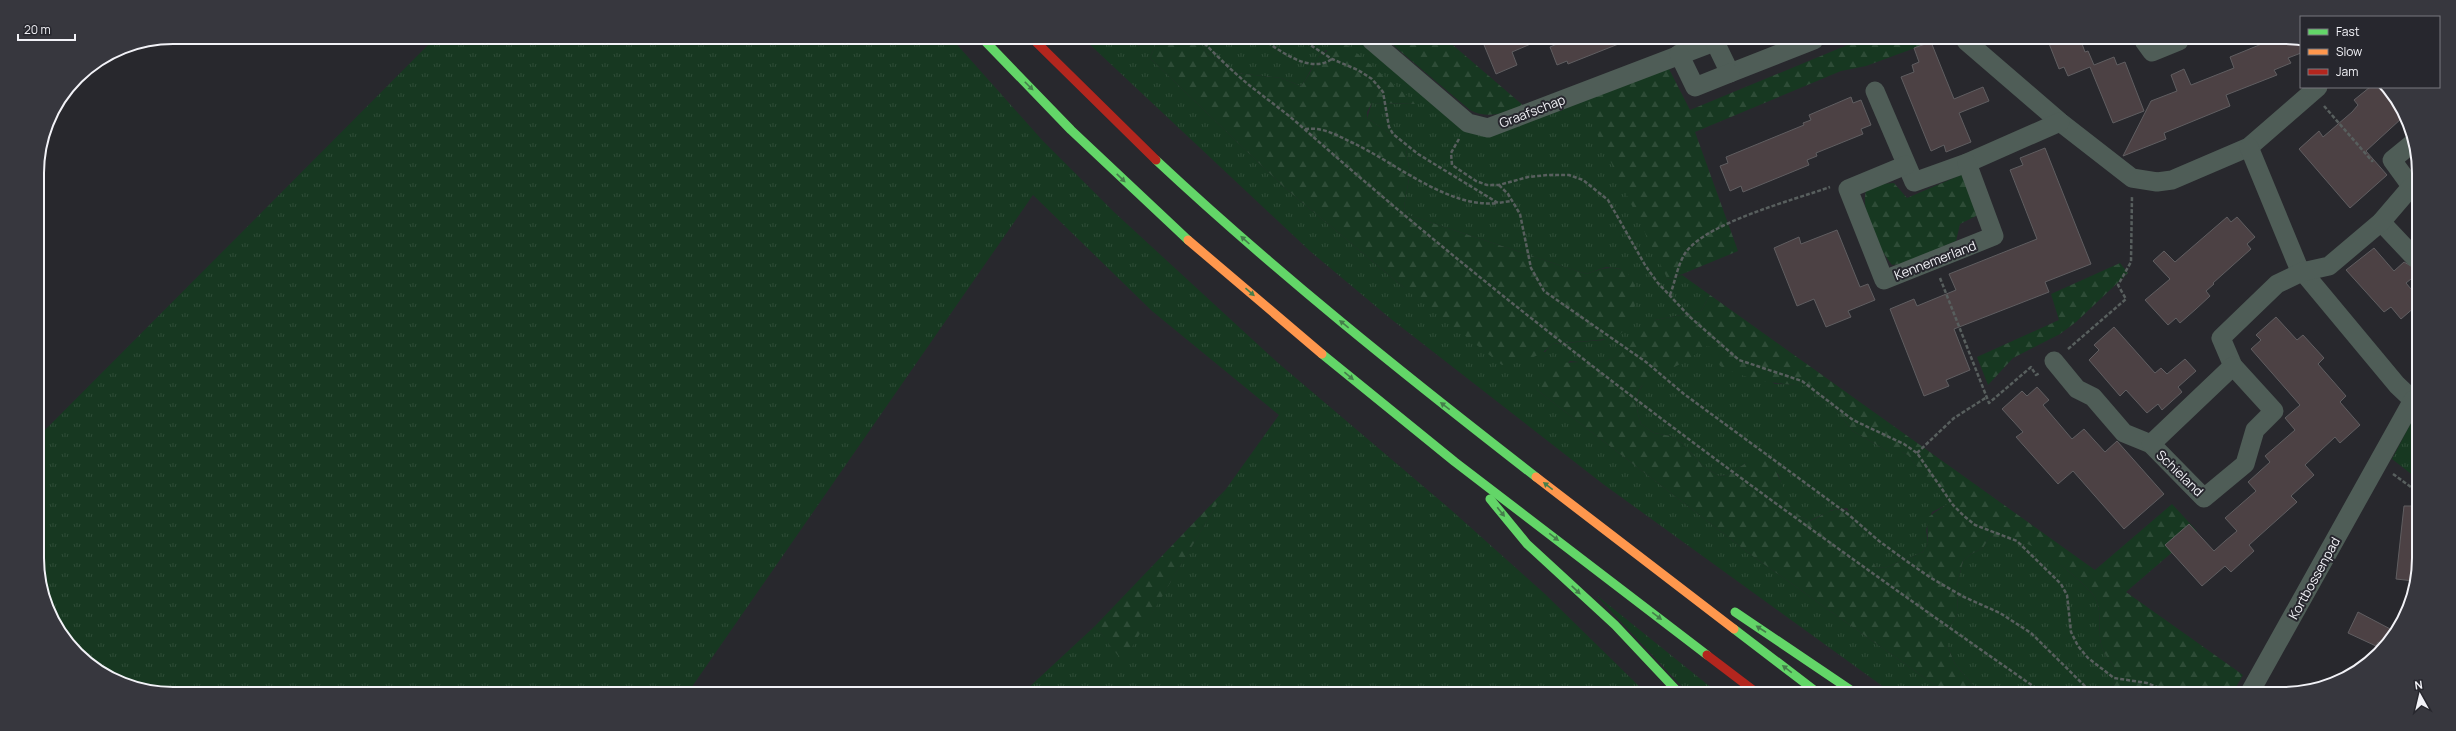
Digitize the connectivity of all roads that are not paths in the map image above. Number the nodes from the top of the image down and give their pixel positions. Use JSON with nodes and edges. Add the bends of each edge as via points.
{"nodes":[{"id":1,"x":988,"y":44,"type":"edge"},
{"id":2,"x":1038,"y":44,"type":"edge"},
{"id":3,"x":1376,"y":44,"type":"edge"},
{"id":4,"x":1706,"y":44,"type":"edge"},
{"id":5,"x":1716,"y":44,"type":"edge"},
{"id":6,"x":1804,"y":44,"type":"edge"},
{"id":7,"x":1969,"y":44,"type":"edge"},
{"id":8,"x":2146,"y":44,"type":"edge"},
{"id":9,"x":2172,"y":44,"type":"edge"},
{"id":10,"x":1680,"y":54,"type":"junction"},
{"id":11,"x":1730,"y":73,"type":"junction"},
{"id":12,"x":2315,"y":89,"type":"edge"},
{"id":13,"x":1876,"y":91,"type":"dead end"},
{"id":14,"x":2060,"y":122,"type":"junction"},
{"id":15,"x":2409,"y":146,"type":"edge"},
{"id":16,"x":2249,"y":147,"type":"junction"},
{"id":17,"x":1967,"y":163,"type":"junction"},
{"id":18,"x":1906,"y":165,"type":"junction"},
{"id":19,"x":2412,"y":187,"type":"edge"},
{"id":20,"x":2412,"y":192,"type":"edge"},
{"id":21,"x":2381,"y":222,"type":"junction"},
{"id":22,"x":2412,"y":255,"type":"edge"},
{"id":23,"x":2302,"y":272,"type":"junction"},
{"id":24,"x":2054,"y":361,"type":"road end"},
{"id":25,"x":2233,"y":366,"type":"junction"},
{"id":26,"x":2412,"y":399,"type":"edge"},
{"id":27,"x":2412,"y":405,"type":"edge"},
{"id":28,"x":2151,"y":444,"type":"junction"},
{"id":29,"x":1467,"y":471,"type":"junction"},
{"id":30,"x":1579,"y":510,"type":"junction"},
{"id":31,"x":1691,"y":583,"type":"dead end"},
{"id":32,"x":1724,"y":605,"type":"dead end"},
{"id":33,"x":1674,"y":687,"type":"edge"},
{"id":34,"x":1749,"y":687,"type":"edge"},
{"id":35,"x":1810,"y":687,"type":"edge"},
{"id":36,"x":1846,"y":687,"type":"edge"},
{"id":37,"x":2253,"y":687,"type":"edge"}],
"edges":[{"from":1,"to":29,"type":"highway","one_way":true,"via":[[1128,184],[1281,319]]},
{"from":30,"to":2,"type":"highway","one_way":true,"via":[[1436,399],[1259,253],[1127,132]]},
{"from":3,"to":10,"type":"street","name":"Graafschap","via":[[1468,123],[1488,128]]},
{"from":4,"to":10,"type":"street","name":"Graafschap"},
{"from":5,"to":11,"type":"street"},
{"from":6,"to":11,"type":"street"},
{"from":7,"to":14,"type":"street"},
{"from":8,"to":9,"type":"street","via":[[2152,52]]},
{"from":10,"to":11,"type":"street","via":[[1695,87]]},
{"from":12,"to":16,"type":"street"},
{"from":13,"to":18,"type":"street"},
{"from":14,"to":16,"type":"street","via":[[2132,178],[2157,182],[2172,180]]},
{"from":14,"to":17,"type":"street"},
{"from":15,"to":19,"type":"street","name":"Schieland","via":[[2392,160]]},
{"from":16,"to":23,"type":"street","via":[[2290,251]]},
{"from":17,"to":18,"type":"street","via":[[1914,182]]},
{"from":17,"to":18,"type":"street","name":"Kennemerland","via":[[1994,236],[1884,280],[1848,189]]},
{"from":20,"to":21,"type":"street","name":"Schieland"},
{"from":21,"to":22,"type":"street"},
{"from":21,"to":23,"type":"street","name":"Schieland","via":[[2329,266]]},
{"from":23,"to":25,"type":"street","name":"Schieland","via":[[2277,284],[2221,338]]},
{"from":23,"to":26,"type":"street","via":[[2397,385]]},
{"from":24,"to":28,"type":"street","name":"Schieland","via":[[2077,389],[2093,397],[2124,433]]},
{"from":25,"to":28,"type":"street","name":"Schieland"},
{"from":25,"to":28,"type":"street","name":"Schieland","via":[[2274,411],[2255,430],[2245,464],[2204,498]]},
{"from":27,"to":37,"type":"street","name":"Kortbossenpad"},
{"from":29,"to":33,"type":"highway","one_way":true,"via":[[1527,544],[1615,625]]},
{"from":29,"to":34,"type":"highway","one_way":true},
{"from":30,"to":31,"type":"highway"},
{"from":35,"to":30,"type":"highway","one_way":true},
{"from":36,"to":32,"type":"highway","one_way":true}]}
